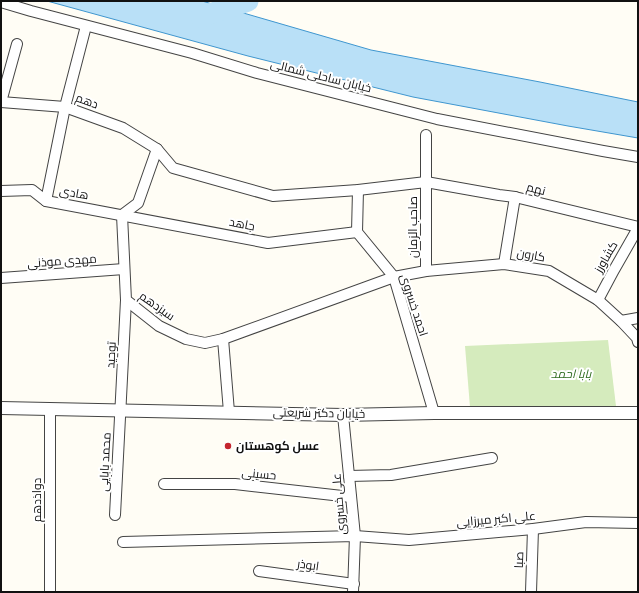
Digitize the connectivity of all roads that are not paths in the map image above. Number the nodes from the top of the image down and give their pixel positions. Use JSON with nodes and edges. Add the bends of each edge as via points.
{"nodes":[{"id":1,"x":1,"y":2,"type":"edge"},
{"id":2,"x":86,"y":26,"type":"junction"},
{"id":3,"x":17,"y":44,"type":"dead end"},
{"id":4,"x":1,"y":102,"type":"edge"},
{"id":5,"x":64,"y":107,"type":"junction"},
{"id":6,"x":426,"y":135,"type":"dead end"},
{"id":7,"x":157,"y":149,"type":"junction"},
{"id":8,"x":638,"y":157,"type":"edge"},
{"id":9,"x":426,"y":182,"type":"junction"},
{"id":10,"x":358,"y":190,"type":"junction"},
{"id":11,"x":1,"y":191,"type":"edge"},
{"id":12,"x":515,"y":197,"type":"junction"},
{"id":13,"x":46,"y":201,"type":"junction"},
{"id":14,"x":122,"y":215,"type":"junction"},
{"id":15,"x":638,"y":228,"type":"edge"},
{"id":16,"x":357,"y":232,"type":"junction"},
{"id":17,"x":504,"y":264,"type":"junction"},
{"id":18,"x":124,"y":269,"type":"junction"},
{"id":19,"x":426,"y":271,"type":"junction"},
{"id":20,"x":394,"y":277,"type":"junction"},
{"id":21,"x":1,"y":278,"type":"edge"},
{"id":22,"x":126,"y":300,"type":"junction"},
{"id":23,"x":598,"y":300,"type":"junction"},
{"id":24,"x":638,"y":318,"type":"edge"},
{"id":25,"x":621,"y":321,"type":"junction"},
{"id":26,"x":223,"y":339,"type":"junction"},
{"id":27,"x":638,"y":342,"type":"edge"},
{"id":28,"x":1,"y":408,"type":"edge"},
{"id":29,"x":50,"y":409,"type":"junction"},
{"id":30,"x":121,"y":410,"type":"junction"},
{"id":31,"x":228,"y":412,"type":"junction"},
{"id":32,"x":434,"y":413,"type":"junction"},
{"id":33,"x":638,"y":413,"type":"edge"},
{"id":34,"x":343,"y":414,"type":"junction"},
{"id":35,"x":492,"y":458,"type":"dead end"},
{"id":36,"x":349,"y":476,"type":"junction"},
{"id":37,"x":164,"y":484,"type":"dead end"},
{"id":38,"x":351,"y":497,"type":"junction"},
{"id":39,"x":115,"y":515,"type":"dead end"},
{"id":40,"x":638,"y":523,"type":"edge"},
{"id":41,"x":533,"y":529,"type":"junction"},
{"id":42,"x":355,"y":536,"type":"junction"},
{"id":43,"x":123,"y":542,"type":"dead end"},
{"id":44,"x":258,"y":571,"type":"dead end"},
{"id":45,"x":353,"y":588,"type":"edge"},
{"id":46,"x":50,"y":592,"type":"edge"},
{"id":47,"x":531,"y":592,"type":"edge"}],
"edges":[{"from":1,"to":2,"type":"street","name":"خیابان ساحلی شمالی"},
{"from":2,"to":5,"type":"street"},
{"from":2,"to":8,"type":"street","name":"خیابان ساحلی شمالی","via":[[437,119]]},
{"from":3,"to":4,"type":"street"},
{"from":4,"to":5,"type":"street","name":"دهم"},
{"from":5,"to":7,"type":"street","name":"دهم","via":[[123,128]]},
{"from":5,"to":13,"type":"street"},
{"from":6,"to":9,"type":"street","name":"صاحب الزمان"},
{"from":7,"to":10,"type":"street","name":"دهم","via":[[173,168],[273,196]]},
{"from":7,"to":14,"type":"street","via":[[138,203]]},
{"from":9,"to":10,"type":"street","name":"نهم"},
{"from":9,"to":12,"type":"street","name":"نهم"},
{"from":9,"to":19,"type":"street","name":"صاحب الزمان"},
{"from":10,"to":16,"type":"street"},
{"from":11,"to":13,"type":"street","name":"هادی","via":[[32,190]]},
{"from":12,"to":15,"type":"street","name":"نهم"},
{"from":12,"to":17,"type":"street"},
{"from":13,"to":14,"type":"street","name":"هادی"},
{"from":14,"to":16,"type":"street","name":"جاهد","via":[[268,243]]},
{"from":14,"to":18,"type":"street","name":"سیزدهم"},
{"from":15,"to":23,"type":"street","name":"کشاورز"},
{"from":16,"to":20,"type":"street","name":"احمد خسروی"},
{"from":17,"to":19,"type":"street","name":"کارون"},
{"from":17,"to":23,"type":"street","name":"کارون","via":[[549,271]]},
{"from":18,"to":21,"type":"street","name":"مهدی موذنی"},
{"from":18,"to":22,"type":"street","name":"سیزدهم"},
{"from":19,"to":20,"type":"street","name":"کارون"},
{"from":20,"to":26,"type":"street","name":"سیزدهم"},
{"from":20,"to":32,"type":"street","name":"احمد خسروی"},
{"from":22,"to":26,"type":"street","name":"سیزدهم","via":[[159,326],[186,338],[205,343]]},
{"from":22,"to":30,"type":"street","name":"توحید"},
{"from":23,"to":25,"type":"street","name":"کارون"},
{"from":24,"to":25,"type":"street"},
{"from":25,"to":27,"type":"street","name":"کارون"},
{"from":26,"to":31,"type":"street"},
{"from":28,"to":29,"type":"street","name":"خیابان دکتر شریعتی"},
{"from":29,"to":30,"type":"street","name":"خیابان دکتر شریعتی"},
{"from":29,"to":46,"type":"street","name":"دواذدهم"},
{"from":30,"to":31,"type":"street","name":"خیابان دکتر شریعتی"},
{"from":30,"to":39,"type":"street","name":"محمد بابایی"},
{"from":31,"to":34,"type":"street","name":"خیابان دکتر شریعتی"},
{"from":32,"to":33,"type":"street","name":"خیابان دکتر شریعتی"},
{"from":32,"to":34,"type":"street","name":"خیابان دکتر شریعتی"},
{"from":34,"to":36,"type":"street","name":"علی خسروی"},
{"from":35,"to":36,"type":"street","via":[[391,475]]},
{"from":36,"to":38,"type":"street","name":"علی خسروی"},
{"from":37,"to":38,"type":"street","name":"حسینی","via":[[235,484]]},
{"from":38,"to":42,"type":"street","name":"علی خسروی"},
{"from":40,"to":41,"type":"street","name":"علی اکبر میرزایی","via":[[586,522]]},
{"from":41,"to":42,"type":"street","name":"علی اکبر میرزایی","via":[[410,540]]},
{"from":41,"to":47,"type":"street","name":"صبا"},
{"from":42,"to":43,"type":"street","name":"علی اکبر میرزایی"},
{"from":42,"to":45,"type":"street","name":"علی خسروی"},
{"from":44,"to":45,"type":"street","name":"ابوذر"}]}
